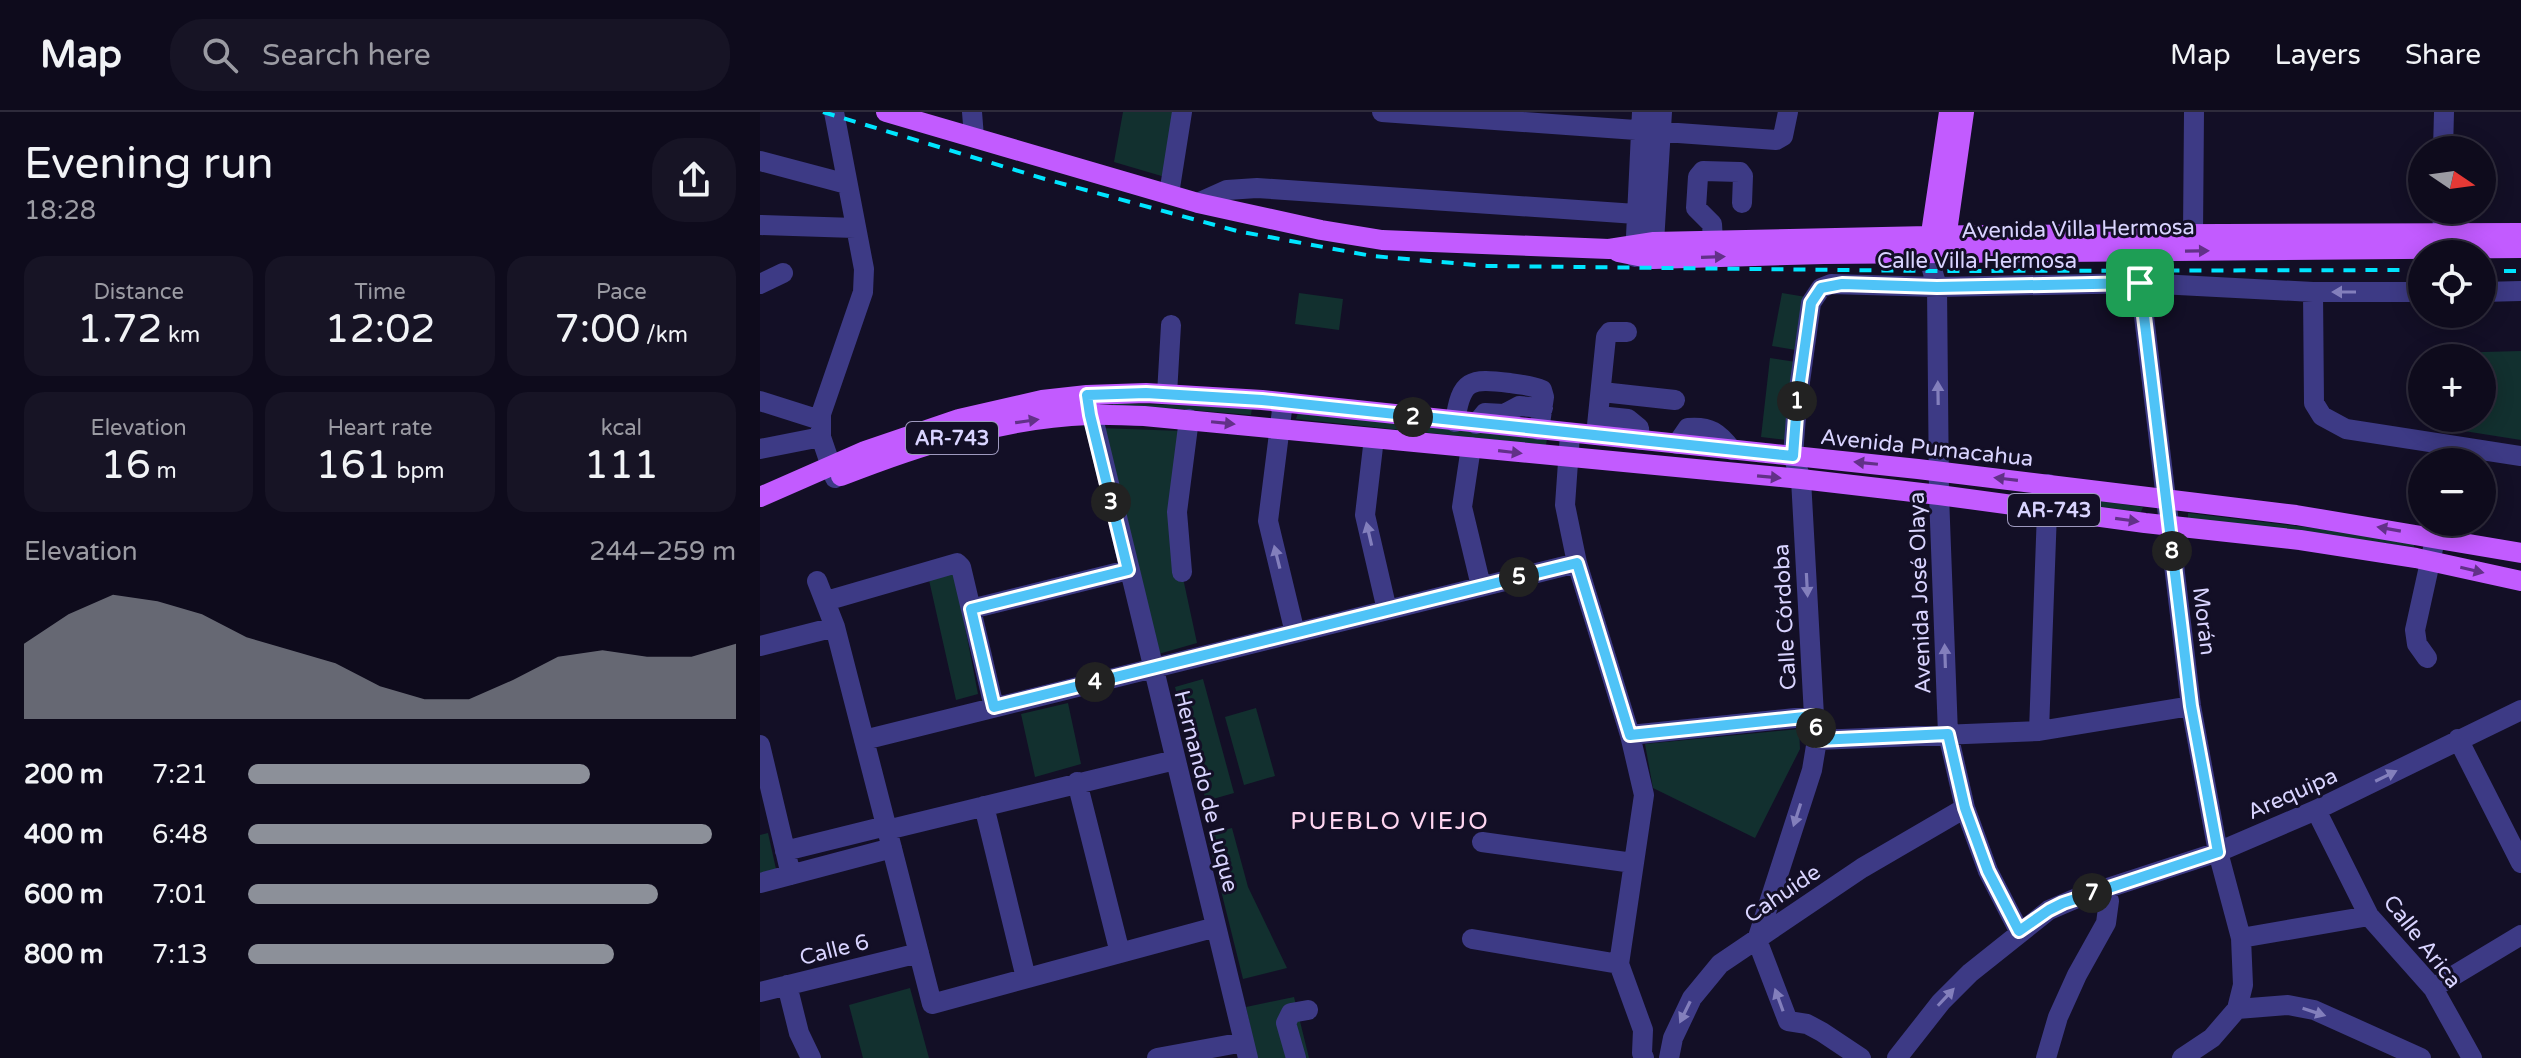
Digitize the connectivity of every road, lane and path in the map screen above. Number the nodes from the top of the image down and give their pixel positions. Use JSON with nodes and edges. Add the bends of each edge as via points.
{"nodes":[{"id":1,"x":834,"y":112,"type":"edge"},
{"id":2,"x":886,"y":112,"type":"edge"},
{"id":3,"x":972,"y":112,"type":"edge"},
{"id":4,"x":1182,"y":112,"type":"edge"},
{"id":5,"x":1382,"y":112,"type":"edge"},
{"id":6,"x":1788,"y":112,"type":"edge"},
{"id":7,"x":1957,"y":112,"type":"edge"},
{"id":8,"x":2194,"y":112,"type":"edge"},
{"id":9,"x":2444,"y":112,"type":"edge"},
{"id":10,"x":1481,"y":116,"type":"edge"},
{"id":11,"x":1651,"y":122,"type":"edge"},
{"id":12,"x":2443,"y":136,"type":"edge"},
{"id":13,"x":974,"y":137,"type":"junction"},
{"id":14,"x":760,"y":161,"type":"edge"},
{"id":15,"x":847,"y":184,"type":"junction"},
{"id":16,"x":1169,"y":194,"type":"junction"},
{"id":17,"x":1198,"y":203,"type":"junction"},
{"id":18,"x":1742,"y":203,"type":"dead end"},
{"id":19,"x":1636,"y":214,"type":"junction"},
{"id":20,"x":760,"y":225,"type":"edge"},
{"id":21,"x":855,"y":228,"type":"junction"},
{"id":22,"x":2521,"y":233,"type":"edge"},
{"id":23,"x":2193,"y":234,"type":"junction"},
{"id":24,"x":2408,"y":240,"type":"edge"},
{"id":25,"x":2452,"y":240,"type":"edge"},
{"id":26,"x":1713,"y":241,"type":"junction"},
{"id":27,"x":2408,"y":241,"type":"edge"},
{"id":28,"x":2138,"y":243,"type":"junction"},
{"id":29,"x":1937,"y":245,"type":"junction"},
{"id":30,"x":2496,"y":246,"type":"edge"},
{"id":31,"x":2521,"y":248,"type":"edge"},
{"id":32,"x":1644,"y":251,"type":"junction"},
{"id":33,"x":783,"y":273,"type":"dead end"},
{"id":34,"x":2140,"y":283,"type":"junction"},
{"id":35,"x":760,"y":284,"type":"edge"},
{"id":36,"x":1937,"y":287,"type":"junction"},
{"id":37,"x":1821,"y":288,"type":"joint"},
{"id":38,"x":2521,"y":291,"type":"edge"},
{"id":39,"x":2313,"y":292,"type":"junction"},
{"id":40,"x":2408,"y":292,"type":"edge"},
{"id":41,"x":2496,"y":292,"type":"edge"},
{"id":42,"x":1171,"y":325,"type":"dead end"},
{"id":43,"x":1627,"y":332,"type":"dead end"},
{"id":44,"x":1602,"y":392,"type":"junction"},
{"id":45,"x":1167,"y":394,"type":"junction"},
{"id":46,"x":1675,"y":400,"type":"dead end"},
{"id":47,"x":760,"y":401,"type":"edge"},
{"id":48,"x":1283,"y":402,"type":"junction"},
{"id":49,"x":1088,"y":405,"type":"junction"},
{"id":50,"x":1543,"y":408,"type":"junction"},
{"id":51,"x":1189,"y":419,"type":"junction"},
{"id":52,"x":1466,"y":423,"type":"junction"},
{"id":53,"x":1598,"y":426,"type":"junction"},
{"id":54,"x":820,"y":428,"type":"junction"},
{"id":55,"x":1279,"y":428,"type":"junction"},
{"id":56,"x":1539,"y":430,"type":"junction"},
{"id":57,"x":1570,"y":434,"type":"junction"},
{"id":58,"x":1374,"y":438,"type":"junction"},
{"id":59,"x":1640,"y":440,"type":"junction"},
{"id":60,"x":1471,"y":447,"type":"junction"},
{"id":61,"x":760,"y":449,"type":"edge"},
{"id":62,"x":1793,"y":456,"type":"junction"},
{"id":63,"x":2521,"y":456,"type":"edge"},
{"id":64,"x":1567,"y":458,"type":"junction"},
{"id":65,"x":1637,"y":465,"type":"junction"},
{"id":66,"x":833,"y":471,"type":"junction"},
{"id":67,"x":1939,"y":471,"type":"junction"},
{"id":68,"x":1801,"y":479,"type":"junction"},
{"id":69,"x":2048,"y":484,"type":"junction"},
{"id":70,"x":1939,"y":495,"type":"junction"},
{"id":71,"x":760,"y":497,"type":"edge"},
{"id":72,"x":2167,"y":500,"type":"junction"},
{"id":73,"x":2047,"y":509,"type":"junction"},
{"id":74,"x":760,"y":511,"type":"edge"},
{"id":75,"x":2169,"y":525,"type":"junction"},
{"id":76,"x":2435,"y":537,"type":"junction"},
{"id":77,"x":2521,"y":552,"type":"edge"},
{"id":78,"x":2430,"y":561,"type":"junction"},
{"id":79,"x":1577,"y":563,"type":"junction"},
{"id":80,"x":1128,"y":570,"type":"junction"},
{"id":81,"x":1182,"y":572,"type":"dead end"},
{"id":82,"x":817,"y":581,"type":"dead end"},
{"id":83,"x":2519,"y":581,"type":"edge"},
{"id":84,"x":1481,"y":586,"type":"junction"},
{"id":85,"x":826,"y":601,"type":"junction"},
{"id":86,"x":971,"y":609,"type":"junction"},
{"id":87,"x":1387,"y":610,"type":"junction"},
{"id":88,"x":835,"y":627,"type":"junction"},
{"id":89,"x":1295,"y":633,"type":"junction"},
{"id":90,"x":760,"y":646,"type":"edge"},
{"id":91,"x":2427,"y":658,"type":"dead end"},
{"id":92,"x":1152,"y":668,"type":"junction"},
{"id":93,"x":2191,"y":706,"type":"junction"},
{"id":94,"x":994,"y":707,"type":"junction"},
{"id":95,"x":2521,"y":710,"type":"edge"},
{"id":96,"x":1814,"y":716,"type":"junction"},
{"id":97,"x":2039,"y":731,"type":"junction"},
{"id":98,"x":1948,"y":734,"type":"junction"},
{"id":99,"x":1630,"y":735,"type":"junction"},
{"id":100,"x":2458,"y":739,"type":"junction"},
{"id":101,"x":864,"y":740,"type":"junction"},
{"id":102,"x":1817,"y":740,"type":"junction"},
{"id":103,"x":760,"y":745,"type":"edge"},
{"id":104,"x":1175,"y":760,"type":"junction"},
{"id":105,"x":1077,"y":782,"type":"junction"},
{"id":106,"x":984,"y":806,"type":"junction"},
{"id":107,"x":1965,"y":808,"type":"junction"},
{"id":108,"x":2316,"y":810,"type":"junction"},
{"id":109,"x":888,"y":835,"type":"junction"},
{"id":110,"x":1482,"y":842,"type":"dead end"},
{"id":111,"x":785,"y":851,"type":"junction"},
{"id":112,"x":2218,"y":852,"type":"junction"},
{"id":113,"x":1633,"y":863,"type":"junction"},
{"id":114,"x":2521,"y":863,"type":"edge"},
{"id":115,"x":791,"y":875,"type":"junction"},
{"id":116,"x":760,"y":883,"type":"edge"},
{"id":117,"x":2105,"y":889,"type":"junction"},
{"id":118,"x":2369,"y":916,"type":"junction"},
{"id":119,"x":1216,"y":927,"type":"junction"},
{"id":120,"x":2019,"y":931,"type":"junction"},
{"id":121,"x":2521,"y":935,"type":"edge"},
{"id":122,"x":2241,"y":938,"type":"junction"},
{"id":123,"x":1472,"y":939,"type":"dead end"},
{"id":124,"x":1757,"y":940,"type":"junction"},
{"id":125,"x":919,"y":953,"type":"junction"},
{"id":126,"x":1120,"y":953,"type":"junction"},
{"id":127,"x":1619,"y":964,"type":"junction"},
{"id":128,"x":1026,"y":978,"type":"junction"},
{"id":129,"x":787,"y":985,"type":"junction"},
{"id":130,"x":2433,"y":988,"type":"junction"},
{"id":131,"x":760,"y":992,"type":"edge"},
{"id":132,"x":2237,"y":1009,"type":"junction"},
{"id":133,"x":1308,"y":1010,"type":"dead end"},
{"id":134,"x":1246,"y":1050,"type":"edge"},
{"id":135,"x":811,"y":1058,"type":"edge"},
{"id":136,"x":1157,"y":1058,"type":"edge"},
{"id":137,"x":1296,"y":1058,"type":"edge"},
{"id":138,"x":1644,"y":1058,"type":"edge"},
{"id":139,"x":1669,"y":1058,"type":"edge"},
{"id":140,"x":1861,"y":1058,"type":"edge"},
{"id":141,"x":1897,"y":1058,"type":"edge"},
{"id":142,"x":2046,"y":1058,"type":"edge"},
{"id":143,"x":2182,"y":1058,"type":"edge"},
{"id":144,"x":2421,"y":1058,"type":"edge"},
{"id":145,"x":2472,"y":1058,"type":"edge"}],
"edges":[{"from":1,"to":15,"type":"street"},
{"from":2,"to":13,"type":"main road"},
{"from":3,"to":13,"type":"street"},
{"from":4,"to":16,"type":"street"},
{"from":5,"to":10,"type":"street"},
{"from":6,"to":11,"type":"street","via":[[1783,136],[1776,140]]},
{"from":7,"to":29,"type":"main road","name":"Avenida José Olaya"},
{"from":8,"to":23,"type":"street"},
{"from":9,"to":12,"type":"street"},
{"from":10,"to":11,"type":"street"},
{"from":11,"to":19,"type":"street"},
{"from":11,"to":32,"type":"street"},
{"from":13,"to":16,"type":"main road"},
{"from":14,"to":15,"type":"street"},
{"from":15,"to":21,"type":"street"},
{"from":16,"to":17,"type":"main road"},
{"from":17,"to":19,"type":"street","via":[[1227,190],[1257,188]]},
{"from":17,"to":32,"type":"main road","via":[[1382,240]]},
{"from":18,"to":26,"type":"street","via":[[1740,172],[1703,171],[1698,177],[1696,208],[1712,224]]},
{"from":19,"to":32,"type":"street"},
{"from":20,"to":21,"type":"street"},
{"from":21,"to":54,"type":"street","via":[[863,292]]},
{"from":22,"to":25,"type":"main road","name":"Avenida Villa Hermosa"},
{"from":23,"to":24,"type":"main road","name":"Avenida Villa Hermosa"},
{"from":23,"to":28,"type":"main road","name":"Avenida Villa Hermosa"},
{"from":26,"to":29,"type":"main road","name":"Avenida Villa Hermosa"},
{"from":26,"to":32,"type":"main road","name":"Avenida Villa Hermosa"},
{"from":28,"to":27,"type":"main road","name":"Avenida Villa Hermosa","one_way":true},
{"from":28,"to":29,"type":"main road","name":"Avenida Villa Hermosa"},
{"from":28,"to":34,"type":"street","name":"Morán"},
{"from":32,"to":29,"type":"main road","name":"Avenida Villa Hermosa","one_way":true,"via":[[1824,254]]},
{"from":29,"to":36,"type":"street","name":"Avenida José Olaya"},
{"from":30,"to":31,"type":"main road","name":"Avenida Villa Hermosa"},
{"from":33,"to":35,"type":"street"},
{"from":34,"to":36,"type":"street","name":"Calle Villa Hermosa"},
{"from":34,"to":39,"type":"street","name":"Calle Villa Hermosa"},
{"from":34,"to":72,"type":"street","name":"Morán"},
{"from":36,"to":37,"type":"street","name":"Calle Villa Hermosa"},
{"from":67,"to":36,"type":"street","name":"Avenida José Olaya","one_way":true},
{"from":37,"to":62,"type":"street","name":"Calle Córdoba","via":[[1811,303]]},
{"from":38,"to":41,"type":"street"},
{"from":40,"to":39,"type":"street","name":"Calle Villa Hermosa","one_way":true},
{"from":39,"to":63,"type":"street","via":[[2314,403],[2322,416],[2346,429]]},
{"from":42,"to":45,"type":"street"},
{"from":43,"to":44,"type":"street","via":[[1608,334]]},
{"from":44,"to":46,"type":"street"},
{"from":44,"to":53,"type":"street"},
{"from":45,"to":48,"type":"main road","name":"Avenida Pumacahua","number":"AR-743"},
{"from":45,"to":49,"type":"main road","name":"Avenida Pumacahua","number":"AR-743"},
{"from":47,"to":54,"type":"street"},
{"from":48,"to":52,"type":"main road","name":"Avenida Pumacahua","number":"AR-743"},
{"from":48,"to":55,"type":"street"},
{"from":49,"to":51,"type":"main road","name":"Avenida Pumacahua","number":"AR-743"},
{"from":49,"to":66,"type":"main road","number":"AR-743","via":[[1019,404],[959,419]]},
{"from":49,"to":80,"type":"street","name":"Hernando de Luque"},
{"from":50,"to":52,"type":"street","via":[[1519,406]]},
{"from":50,"to":52,"type":"street","via":[[1540,388],[1477,380],[1462,391]]},
{"from":50,"to":56,"type":"street"},
{"from":51,"to":55,"type":"main road","name":"Avenida Pumacahua","number":"AR-743","one_way":true},
{"from":51,"to":81,"type":"street","via":[[1177,512]]},
{"from":52,"to":56,"type":"main road","name":"Avenida Pumacahua","number":"AR-743"},
{"from":53,"to":57,"type":"main road","name":"Avenida Pumacahua","number":"AR-743"},
{"from":53,"to":59,"type":"main road","name":"Avenida Pumacahua","number":"AR-743"},
{"from":54,"to":61,"type":"street"},
{"from":54,"to":66,"type":"street"},
{"from":55,"to":58,"type":"main road","name":"Avenida Pumacahua","number":"AR-743"},
{"from":89,"to":55,"type":"street","one_way":true,"via":[[1268,521]]},
{"from":56,"to":57,"type":"main road","name":"Avenida Pumacahua","number":"AR-743"},
{"from":57,"to":64,"type":"street"},
{"from":58,"to":60,"type":"main road","name":"Avenida Pumacahua","number":"AR-743"},
{"from":87,"to":58,"type":"street","one_way":true,"via":[[1365,515]]},
{"from":59,"to":62,"type":"main road","name":"Avenida Pumacahua","number":"AR-743"},
{"from":59,"to":65,"type":"main road"},
{"from":60,"to":64,"type":"main road","name":"Avenida Pumacahua","number":"AR-743","one_way":true},
{"from":60,"to":84,"type":"street","via":[[1462,507]]},
{"from":67,"to":62,"type":"main road","name":"Avenida Pumacahua","number":"AR-743","one_way":true},
{"from":62,"to":68,"type":"street","name":"Calle Córdoba"},
{"from":64,"to":65,"type":"main road","name":"Avenida Pumacahua","number":"AR-743"},
{"from":64,"to":79,"type":"street","via":[[1565,505]]},
{"from":65,"to":68,"type":"main road","name":"Avenida Pumacahua","number":"AR-743","one_way":true},
{"from":66,"to":71,"type":"main road","number":"AR-743"},
{"from":66,"to":74,"type":"main road","number":"AR-743"},
{"from":69,"to":67,"type":"main road","name":"Avenida Pumacahua","number":"AR-743","one_way":true},
{"from":67,"to":70,"type":"street","name":"Avenida José Olaya"},
{"from":68,"to":70,"type":"main road","name":"Avenida Pumacahua","number":"AR-743"},
{"from":68,"to":96,"type":"street","name":"Calle Córdoba","one_way":true},
{"from":69,"to":72,"type":"main road","name":"Avenida Pumacahua","number":"AR-743"},
{"from":69,"to":73,"type":"street"},
{"from":70,"to":73,"type":"main road","name":"Avenida Pumacahua","number":"AR-743"},
{"from":98,"to":70,"type":"street","name":"Avenida José Olaya","one_way":true},
{"from":72,"to":75,"type":"street","name":"Morán"},
{"from":76,"to":72,"type":"main road","name":"Avenida Pumacahua","number":"AR-743","one_way":true},
{"from":73,"to":75,"type":"main road","name":"Avenida Pumacahua","number":"AR-743","one_way":true},
{"from":73,"to":97,"type":"street"},
{"from":75,"to":78,"type":"main road","name":"Avenida Pumacahua","number":"AR-743"},
{"from":75,"to":93,"type":"street","name":"Morán"},
{"from":76,"to":77,"type":"main road","name":"Avenida Pumacahua","number":"AR-743"},
{"from":76,"to":78,"type":"street"},
{"from":77,"to":83,"type":"street"},
{"from":78,"to":83,"type":"main road","name":"Avenida Pumacahua","number":"AR-743","one_way":true},
{"from":78,"to":91,"type":"street","via":[[2415,630]]},
{"from":79,"to":84,"type":"street"},
{"from":79,"to":99,"type":"street"},
{"from":80,"to":86,"type":"street"},
{"from":80,"to":92,"type":"street","name":"Hernando de Luque"},
{"from":82,"to":85,"type":"street"},
{"from":84,"to":87,"type":"street"},
{"from":85,"to":86,"type":"street","via":[[957,563]]},
{"from":85,"to":88,"type":"street"},
{"from":86,"to":94,"type":"street"},
{"from":87,"to":89,"type":"street"},
{"from":88,"to":90,"type":"street"},
{"from":88,"to":101,"type":"street"},
{"from":89,"to":92,"type":"street"},
{"from":92,"to":94,"type":"street"},
{"from":92,"to":104,"type":"street","name":"Hernando de Luque"},
{"from":93,"to":97,"type":"street"},
{"from":93,"to":112,"type":"street","name":"Morán"},
{"from":94,"to":101,"type":"street"},
{"from":95,"to":100,"type":"street","name":"Arequipa"},
{"from":96,"to":99,"type":"street"},
{"from":96,"to":102,"type":"street","name":"Calle Córdoba"},
{"from":97,"to":98,"type":"street"},
{"from":98,"to":102,"type":"street"},
{"from":98,"to":107,"type":"street","name":"Avenida José Olaya"},
{"from":99,"to":113,"type":"street","via":[[1644,795]]},
{"from":108,"to":100,"type":"street","name":"Arequipa","one_way":true},
{"from":100,"to":114,"type":"street"},
{"from":101,"to":109,"type":"street"},
{"from":102,"to":124,"type":"street","name":"Calle Córdoba","one_way":true},
{"from":103,"to":111,"type":"street"},
{"from":104,"to":105,"type":"street"},
{"from":104,"to":119,"type":"street","name":"Hernando de Luque"},
{"from":105,"to":106,"type":"street"},
{"from":105,"to":126,"type":"street"},
{"from":106,"to":109,"type":"street"},
{"from":106,"to":128,"type":"street"},
{"from":107,"to":120,"type":"street","name":"Avenida José Olaya","via":[[1988,871]]},
{"from":107,"to":124,"type":"street","name":"Cahuide","via":[[1862,868]]},
{"from":108,"to":112,"type":"street","name":"Arequipa"},
{"from":108,"to":118,"type":"street","name":"Calle Arica"},
{"from":109,"to":111,"type":"street"},
{"from":109,"to":115,"type":"street"},
{"from":109,"to":125,"type":"street"},
{"from":110,"to":113,"type":"street"},
{"from":111,"to":115,"type":"street"},
{"from":112,"to":117,"type":"street","name":"Arequipa"},
{"from":112,"to":122,"type":"street","name":"Morán"},
{"from":113,"to":127,"type":"street"},
{"from":115,"to":116,"type":"street"},
{"from":117,"to":120,"type":"street","name":"Arequipa","via":[[2049,910]]},
{"from":117,"to":142,"type":"street","via":[[2106,923],[2058,1017]]},
{"from":118,"to":122,"type":"street"},
{"from":118,"to":130,"type":"street","name":"Calle Arica"},
{"from":119,"to":126,"type":"street"},
{"from":119,"to":134,"type":"street","name":"Hernando de Luque"},
{"from":141,"to":120,"type":"street","name":"Arequipa","one_way":true,"via":[[1941,1002]]},
{"from":121,"to":130,"type":"street"},
{"from":122,"to":132,"type":"street","name":"Morán","via":[[2243,985]]},
{"from":123,"to":127,"type":"street"},
{"from":124,"to":139,"type":"street","name":"Cahuide","one_way":true,"via":[[1707,977],[1685,1012]]},
{"from":140,"to":124,"type":"street","one_way":true,"via":[[1807,1024],[1788,1021]]},
{"from":125,"to":128,"type":"street","via":[[932,1004]]},
{"from":125,"to":129,"type":"street","name":"Calle 6"},
{"from":126,"to":128,"type":"street"},
{"from":127,"to":138,"type":"street","via":[[1643,1030]]},
{"from":129,"to":131,"type":"street","name":"Calle 6"},
{"from":129,"to":135,"type":"street"},
{"from":130,"to":145,"type":"street","name":"Calle Arica"},
{"from":132,"to":143,"type":"street","via":[[2212,1038]]},
{"from":132,"to":144,"type":"street","one_way":true,"via":[[2288,1005],[2314,1010]]},
{"from":133,"to":137,"type":"street","via":[[1287,1017]]},
{"from":134,"to":136,"type":"street"}]}
